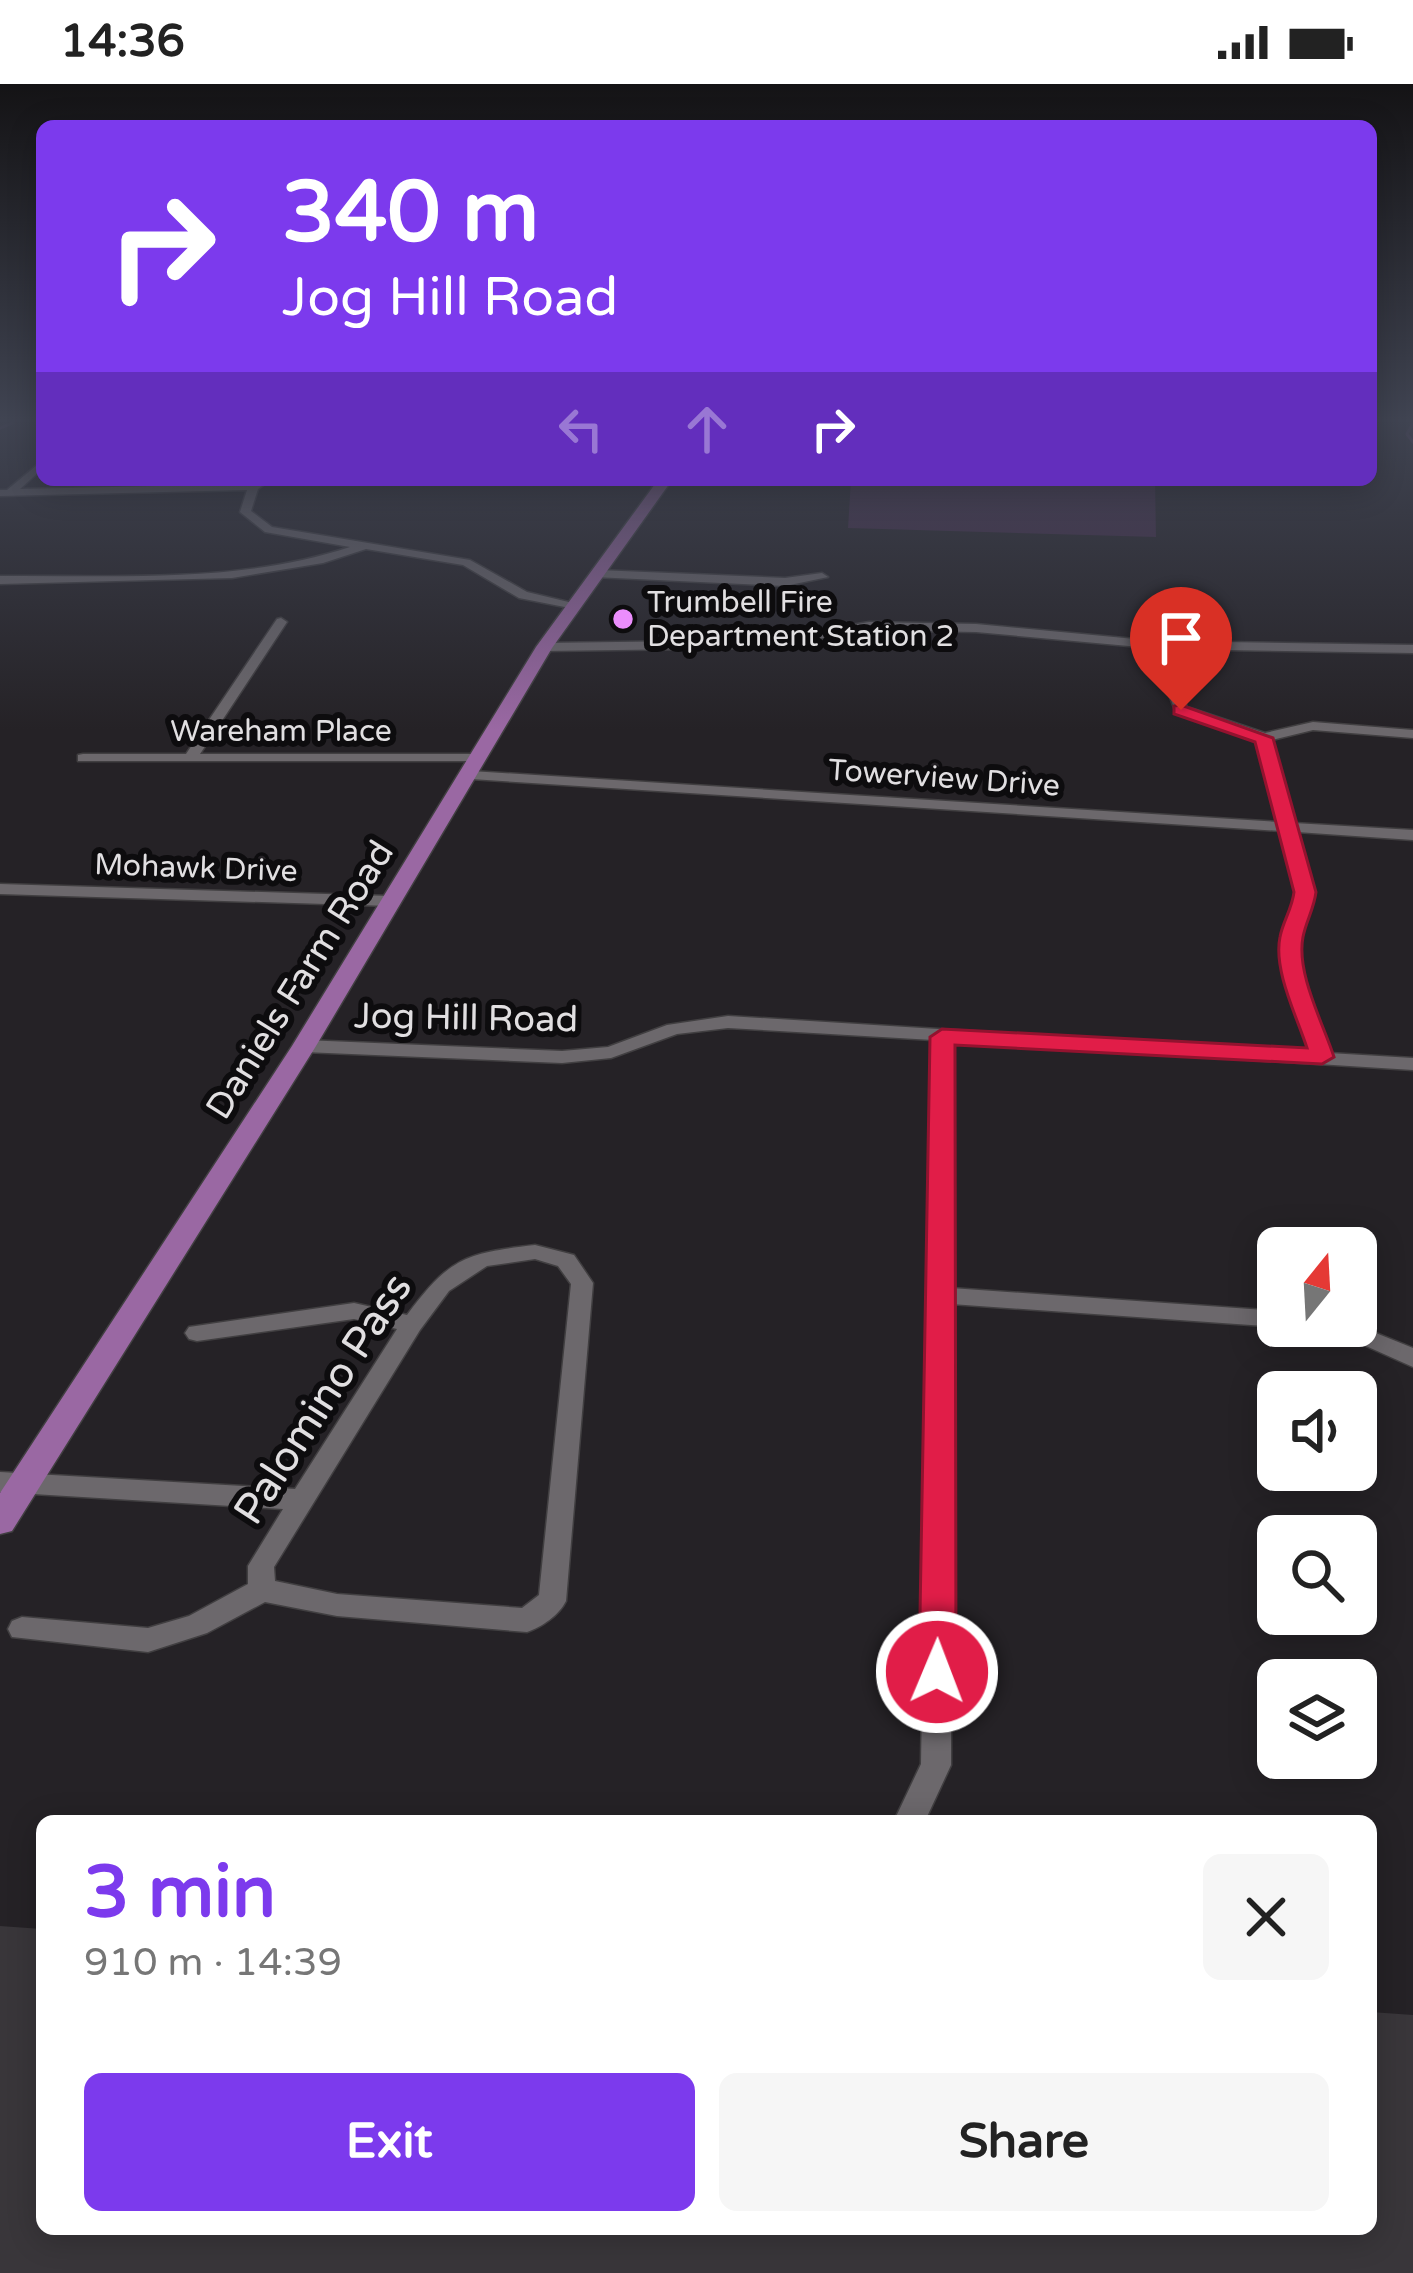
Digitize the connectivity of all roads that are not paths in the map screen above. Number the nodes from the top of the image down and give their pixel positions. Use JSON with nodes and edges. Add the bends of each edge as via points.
{"nodes":[{"id":1,"x":262,"y":525,"type":"edge"},
{"id":2,"x":633,"y":525,"type":"edge"},
{"id":3,"x":364,"y":546,"type":"junction"},
{"id":4,"x":598,"y":574,"type":"junction"},
{"id":5,"x":822,"y":577,"type":"dead end"},
{"id":6,"x":1,"y":580,"type":"edge"},
{"id":7,"x":575,"y":605,"type":"junction"},
{"id":8,"x":281,"y":622,"type":"dead end"},
{"id":9,"x":1156,"y":645,"type":"junction"},
{"id":10,"x":544,"y":647,"type":"junction"},
{"id":11,"x":1413,"y":649,"type":"edge"},
{"id":12,"x":1413,"y":734,"type":"edge"},
{"id":13,"x":1264,"y":738,"type":"junction"},
{"id":14,"x":83,"y":758,"type":"dead end"},
{"id":15,"x":190,"y":758,"type":"junction"},
{"id":16,"x":475,"y":766,"type":"junction"},
{"id":17,"x":1290,"y":826,"type":"junction"},
{"id":18,"x":1413,"y":835,"type":"edge"},
{"id":19,"x":0,"y":889,"type":"edge"},
{"id":20,"x":390,"y":901,"type":"junction"},
{"id":21,"x":942,"y":1037,"type":"junction"},
{"id":22,"x":304,"y":1046,"type":"junction"},
{"id":23,"x":1322,"y":1057,"type":"junction"},
{"id":24,"x":1413,"y":1064,"type":"edge"},
{"id":25,"x":943,"y":1294,"type":"junction"},
{"id":26,"x":1257,"y":1317,"type":"edge"},
{"id":27,"x":412,"y":1324,"type":"junction"},
{"id":28,"x":197,"y":1333,"type":"dead end"},
{"id":29,"x":1377,"y":1341,"type":"edge"},
{"id":30,"x":1413,"y":1358,"type":"edge"},
{"id":31,"x":12,"y":1484,"type":"edge"},
{"id":32,"x":305,"y":1500,"type":"junction"},
{"id":33,"x":0,"y":1521,"type":"edge"},
{"id":34,"x":262,"y":1590,"type":"junction"},
{"id":35,"x":22,"y":1629,"type":"dead end"},
{"id":36,"x":912,"y":1815,"type":"edge"}],
"edges":[{"from":1,"to":3,"type":"street"},
{"from":2,"to":4,"type":"main road","name":"Daniels Farm Road"},
{"from":3,"to":6,"type":"street","via":[[320,565],[264,573]]},
{"from":3,"to":7,"type":"street","via":[[466,562],[523,596]]},
{"from":4,"to":5,"type":"street"},
{"from":4,"to":7,"type":"main road","name":"Daniels Farm Road"},
{"from":7,"to":10,"type":"main road","name":"Daniels Farm Road"},
{"from":8,"to":15,"type":"street"},
{"from":9,"to":10,"type":"street","via":[[869,626],[766,644]]},
{"from":9,"to":11,"type":"street"},
{"from":9,"to":13,"type":"street","via":[[1181,710]]},
{"from":10,"to":16,"type":"main road","name":"Daniels Farm Road"},
{"from":12,"to":13,"type":"street","via":[[1313,726]]},
{"from":13,"to":17,"type":"street"},
{"from":14,"to":15,"type":"street","name":"Wareham Place"},
{"from":15,"to":16,"type":"street","name":"Wareham Place"},
{"from":16,"to":17,"type":"street","name":"Towerview Drive"},
{"from":16,"to":20,"type":"main road","name":"Daniels Farm Road"},
{"from":17,"to":18,"type":"street","name":"Towerview Drive"},
{"from":17,"to":23,"type":"street","via":[[1305,892],[1291,938],[1294,969]]},
{"from":19,"to":20,"type":"street","name":"Mohawk Drive"},
{"from":20,"to":22,"type":"main road","name":"Daniels Farm Road"},
{"from":21,"to":22,"type":"street","name":"Jog Hill Road","via":[[728,1022],[562,1057]]},
{"from":21,"to":23,"type":"street","name":"Jog Hill Road"},
{"from":21,"to":25,"type":"street"},
{"from":22,"to":31,"type":"main road","name":"Daniels Farm Road"},
{"from":23,"to":24,"type":"street","name":"Jog Hill Road"},
{"from":25,"to":26,"type":"street"},
{"from":25,"to":36,"type":"street","via":[[936,1766]]},
{"from":27,"to":28,"type":"street","via":[[354,1311]]},
{"from":27,"to":32,"type":"street","name":"Palomino Pass"},
{"from":27,"to":34,"type":"street","name":"Palomino Pass","via":[[441,1285],[481,1259],[535,1252],[566,1261],[582,1283],[552,1601],[527,1620],[337,1605]]},
{"from":29,"to":30,"type":"street"},
{"from":31,"to":32,"type":"street"},
{"from":31,"to":33,"type":"main road","name":"Daniels Farm Road"},
{"from":32,"to":34,"type":"street","name":"Palomino Pass","via":[[261,1566]]},
{"from":34,"to":35,"type":"street","via":[[148,1640]]}]}
